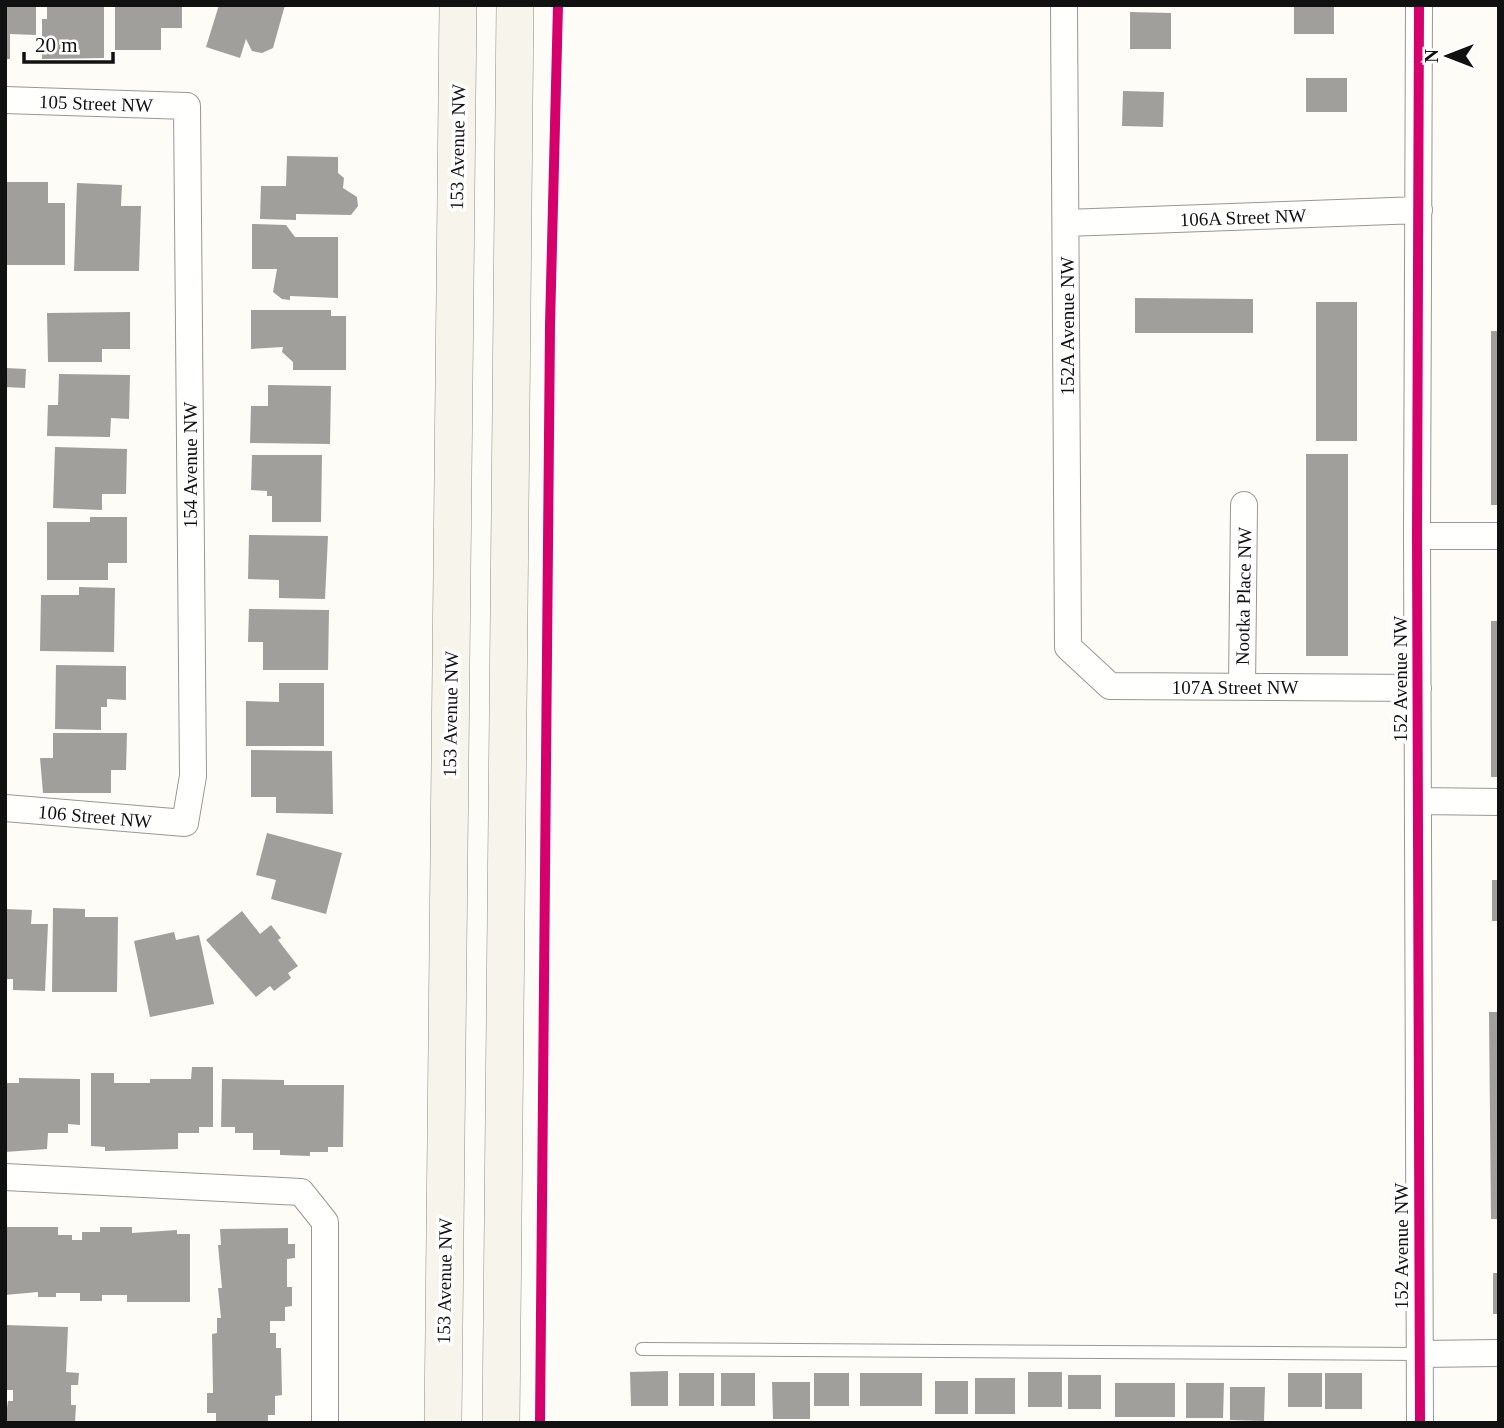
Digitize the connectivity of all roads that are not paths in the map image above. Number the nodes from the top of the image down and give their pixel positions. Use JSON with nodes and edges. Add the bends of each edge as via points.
{"nodes":[{"id":1,"x":458,"y":5,"type":"edge"},
{"id":2,"x":515,"y":5,"type":"edge"},
{"id":3,"x":1064,"y":5,"type":"edge"},
{"id":4,"x":1419,"y":5,"type":"edge"},
{"id":5,"x":5,"y":100,"type":"edge"},
{"id":6,"x":187,"y":106,"type":"joint"},
{"id":7,"x":1419,"y":210,"type":"junction"},
{"id":8,"x":1066,"y":223,"type":"junction"},
{"id":9,"x":1244,"y":505,"type":"dead end"},
{"id":10,"x":1417,"y":536,"type":"junction"},
{"id":11,"x":1499,"y":536,"type":"edge"},
{"id":12,"x":1068,"y":647,"type":"joint"},
{"id":13,"x":1242,"y":687,"type":"junction"},
{"id":14,"x":1418,"y":688,"type":"junction"},
{"id":15,"x":1418,"y":801,"type":"junction"},
{"id":16,"x":1499,"y":802,"type":"edge"},
{"id":17,"x":5,"y":808,"type":"edge"},
{"id":18,"x":185,"y":823,"type":"joint"},
{"id":19,"x":5,"y":1177,"type":"edge"},
{"id":20,"x":642,"y":1349,"type":"dead end"},
{"id":21,"x":1499,"y":1353,"type":"edge"},
{"id":22,"x":1419,"y":1354,"type":"junction"},
{"id":23,"x":325,"y":1423,"type":"edge"},
{"id":24,"x":443,"y":1423,"type":"edge"},
{"id":25,"x":501,"y":1423,"type":"edge"},
{"id":26,"x":1420,"y":1423,"type":"edge"}],
"edges":[{"from":1,"to":24,"type":"main road","name":"153 Avenue NW"},
{"from":2,"to":25,"type":"main road"},
{"from":3,"to":8,"type":"street","name":"152A Avenue NW"},
{"from":4,"to":7,"type":"street","name":"152 Avenue NW"},
{"from":5,"to":6,"type":"street","name":"105 Street NW"},
{"from":6,"to":18,"type":"street","name":"154 Avenue NW","via":[[193,776]]},
{"from":7,"to":8,"type":"street","name":"106A Street NW"},
{"from":7,"to":10,"type":"street","name":"152 Avenue NW"},
{"from":8,"to":12,"type":"street","name":"152A Avenue NW"},
{"from":9,"to":13,"type":"street","name":"Nootka Place NW"},
{"from":10,"to":11,"type":"street"},
{"from":10,"to":14,"type":"street","name":"152 Avenue NW"},
{"from":12,"to":13,"type":"street","name":"107A Street NW","via":[[1110,686]]},
{"from":13,"to":14,"type":"street","name":"107A Street NW"},
{"from":14,"to":15,"type":"street","name":"152 Avenue NW"},
{"from":15,"to":16,"type":"street"},
{"from":15,"to":22,"type":"street","name":"152 Avenue NW"},
{"from":17,"to":18,"type":"street","name":"106 Street NW"},
{"from":19,"to":23,"type":"street","via":[[301,1192],[325,1222]]},
{"from":20,"to":22,"type":"lane"},
{"from":21,"to":22,"type":"street"},
{"from":22,"to":26,"type":"street","name":"152 Avenue NW"}]}
